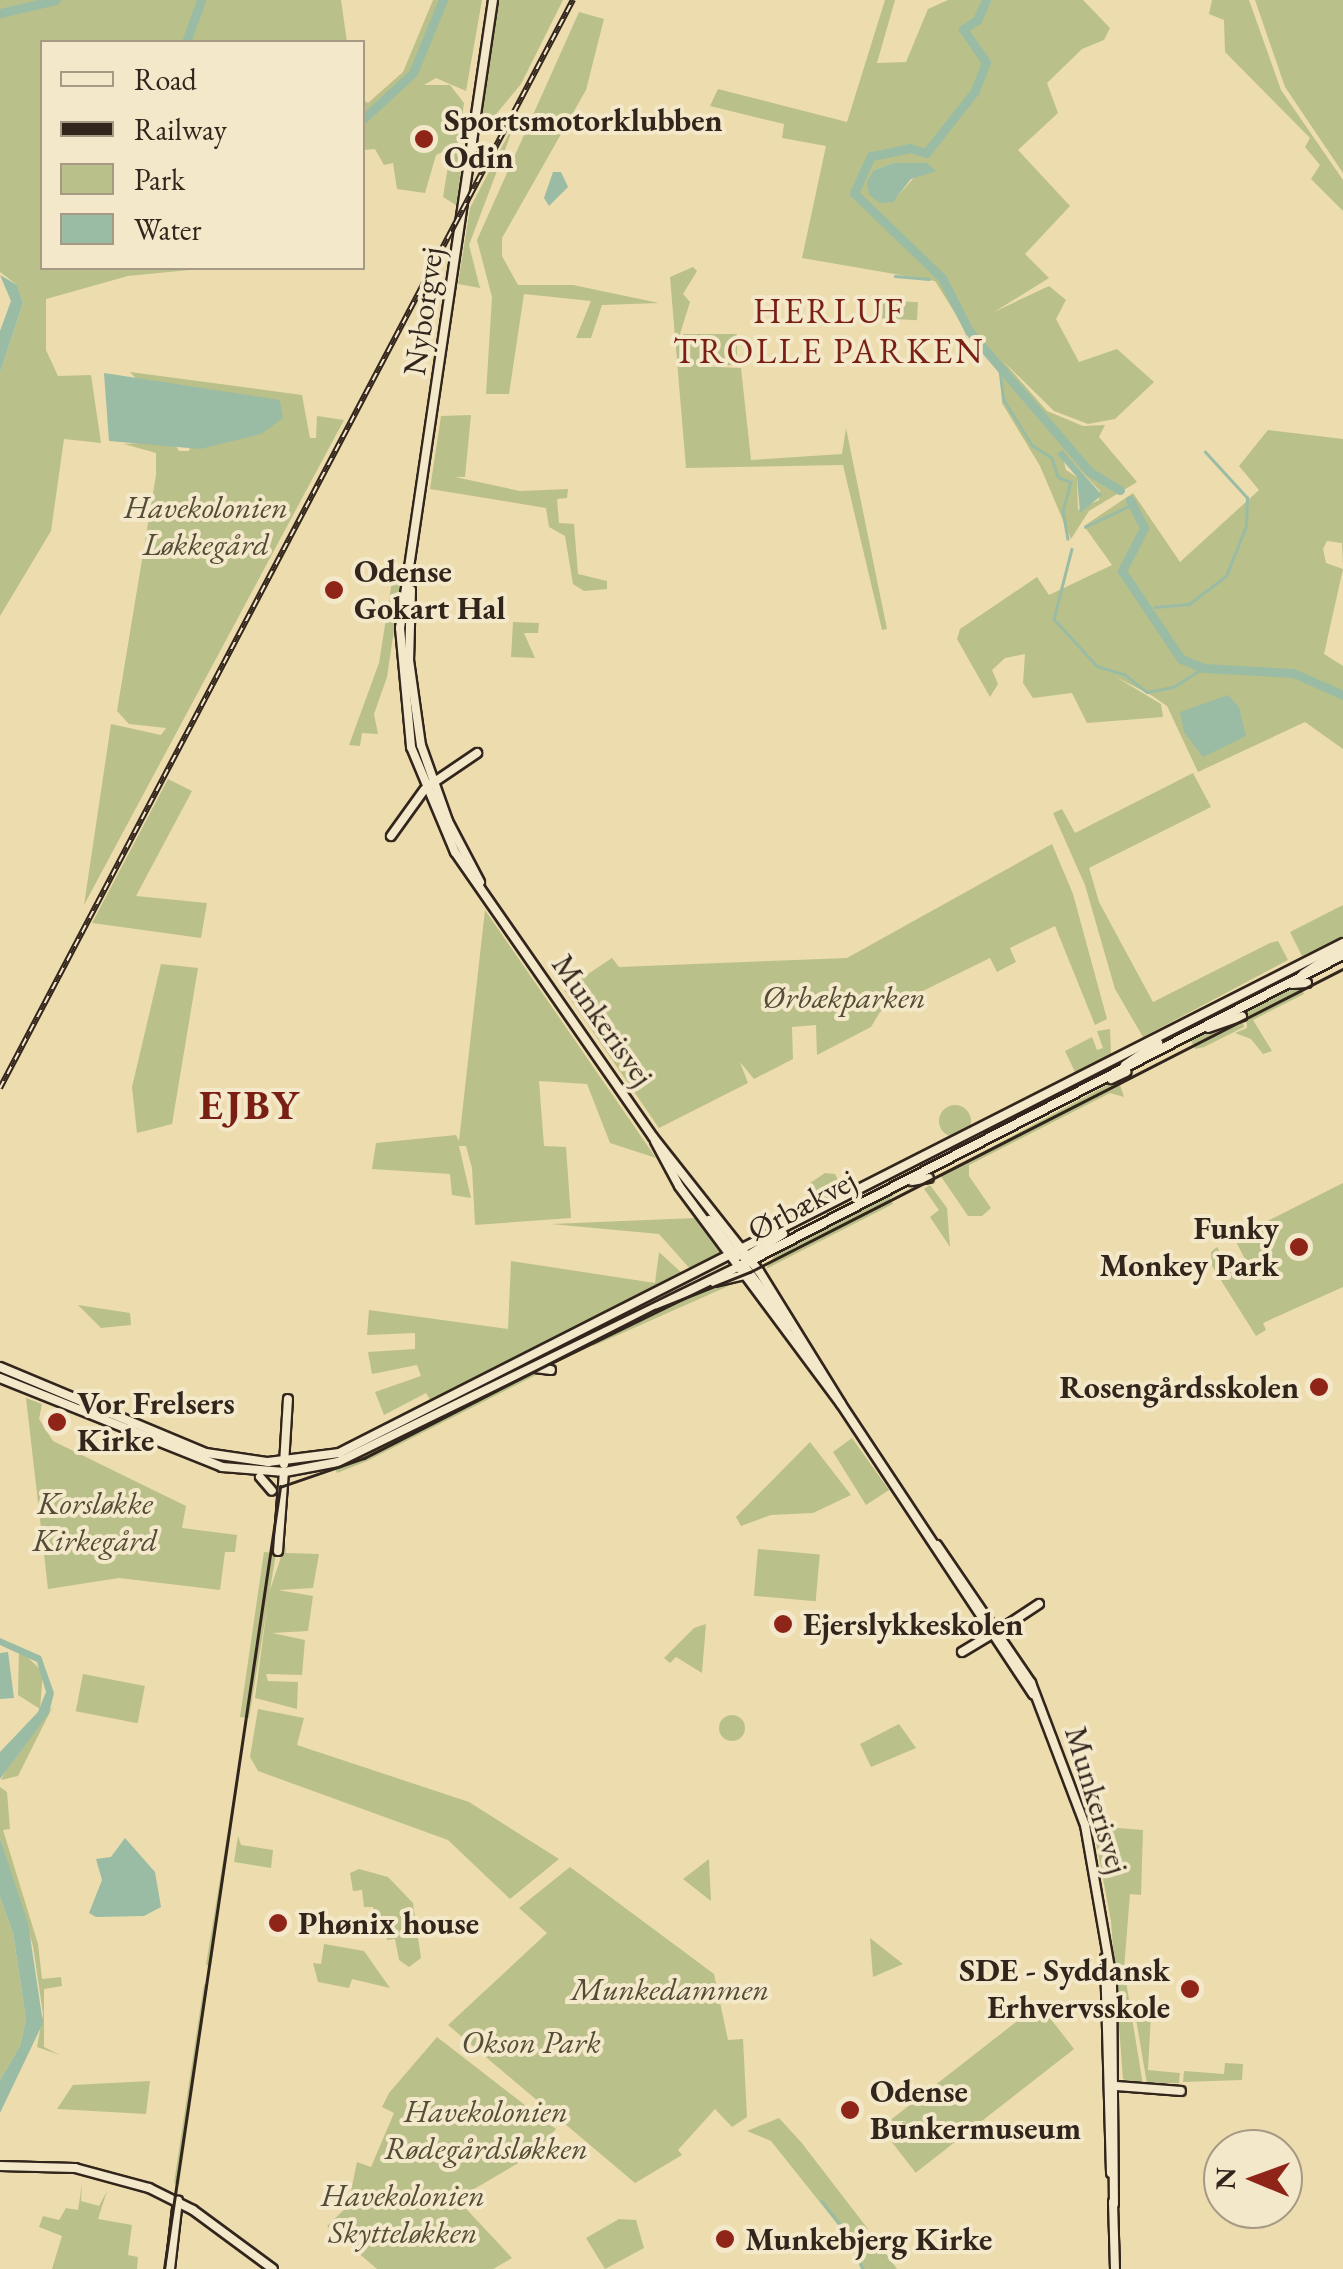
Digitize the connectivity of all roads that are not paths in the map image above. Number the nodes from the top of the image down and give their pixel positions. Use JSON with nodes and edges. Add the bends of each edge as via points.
{"nodes":[{"id":1,"x":493,"y":0,"type":"edge"},
{"id":2,"x":413,"y":552,"type":"junction"},
{"id":3,"x":400,"y":628,"type":"joint"},
{"id":4,"x":477,"y":753,"type":"dead end"},
{"id":5,"x":429,"y":785,"type":"junction"},
{"id":6,"x":391,"y":836,"type":"dead end"},
{"id":7,"x":511,"y":933,"type":"junction"},
{"id":8,"x":1343,"y":949,"type":"edge"},
{"id":9,"x":1300,"y":963,"type":"junction"},
{"id":10,"x":1260,"y":996,"type":"junction"},
{"id":11,"x":1199,"y":1016,"type":"junction"},
{"id":12,"x":1242,"y":1016,"type":"dead end"},
{"id":13,"x":1199,"y":1028,"type":"junction"},
{"id":14,"x":1124,"y":1055,"type":"junction"},
{"id":15,"x":1126,"y":1069,"type":"junction"},
{"id":16,"x":1074,"y":1092,"type":"junction"},
{"id":17,"x":984,"y":1129,"type":"junction"},
{"id":18,"x":653,"y":1136,"type":"junction"},
{"id":19,"x":926,"y":1174,"type":"junction"},
{"id":20,"x":807,"y":1219,"type":"junction"},
{"id":21,"x":740,"y":1260,"type":"junction"},
{"id":22,"x":662,"y":1299,"type":"junction"},
{"id":23,"x":585,"y":1331,"type":"junction"},
{"id":24,"x":544,"y":1359,"type":"junction"},
{"id":25,"x":0,"y":1367,"type":"edge"},
{"id":26,"x":550,"y":1370,"type":"dead end"},
{"id":27,"x":0,"y":1378,"type":"edge"},
{"id":28,"x":499,"y":1383,"type":"junction"},
{"id":29,"x":288,"y":1398,"type":"dead end"},
{"id":30,"x":840,"y":1404,"type":"junction"},
{"id":31,"x":283,"y":1467,"type":"junction"},
{"id":32,"x":227,"y":1468,"type":"junction"},
{"id":33,"x":272,"y":1491,"type":"dead end"},
{"id":34,"x":938,"y":1546,"type":"junction"},
{"id":35,"x":278,"y":1551,"type":"dead end"},
{"id":36,"x":1040,"y":1604,"type":"dead end"},
{"id":37,"x":995,"y":1633,"type":"junction"},
{"id":38,"x":962,"y":1652,"type":"dead end"},
{"id":39,"x":1034,"y":1694,"type":"junction"},
{"id":40,"x":1104,"y":1923,"type":"junction"},
{"id":41,"x":1106,"y":2028,"type":"junction"},
{"id":42,"x":1117,"y":2086,"type":"junction"},
{"id":43,"x":1181,"y":2091,"type":"dead end"},
{"id":44,"x":1107,"y":2100,"type":"junction"},
{"id":45,"x":1117,"y":2104,"type":"junction"},
{"id":46,"x":1116,"y":2145,"type":"junction"},
{"id":47,"x":0,"y":2166,"type":"edge"},
{"id":48,"x":174,"y":2196,"type":"junction"},
{"id":49,"x":1114,"y":2204,"type":"junction"},
{"id":50,"x":170,"y":2269,"type":"edge"},
{"id":51,"x":273,"y":2269,"type":"edge"},
{"id":52,"x":1115,"y":2269,"type":"edge"}],
"edges":[{"from":1,"to":2,"type":"main road","name":"Nyborgvej"},
{"from":2,"to":3,"type":"main road","name":"Nyborgvej"},
{"from":2,"to":5,"type":"main road","name":"Munkerisvej","via":[[411,684]]},
{"from":3,"to":5,"type":"main road","name":"Munkerisvej","via":[[404,709]]},
{"from":4,"to":5,"type":"main road"},
{"from":5,"to":6,"type":"main road"},
{"from":5,"to":7,"type":"main road","name":"Munkerisvej"},
{"from":5,"to":7,"type":"main road","name":"Munkerisvej","via":[[455,852]]},
{"from":7,"to":18,"type":"main road","name":"Munkerisvej"},
{"from":8,"to":9,"type":"main road","name":"Ørbækvej"},
{"from":8,"to":10,"type":"main road","via":[[1305,978]]},
{"from":9,"to":10,"type":"main road"},
{"from":9,"to":11,"type":"main road","name":"Ørbækvej"},
{"from":10,"to":13,"type":"main road"},
{"from":11,"to":14,"type":"main road","name":"Ørbækvej"},
{"from":11,"to":15,"type":"main road"},
{"from":12,"to":13,"type":"main road"},
{"from":13,"to":15,"type":"main road"},
{"from":14,"to":16,"type":"main road"},
{"from":14,"to":17,"type":"main road","name":"Ørbækvej"},
{"from":15,"to":16,"type":"main road"},
{"from":16,"to":19,"type":"main road","name":"Ørbækvej"},
{"from":17,"to":19,"type":"main road"},
{"from":17,"to":20,"type":"main road","name":"Ørbækvej"},
{"from":18,"to":21,"type":"main road","name":"Munkerisvej"},
{"from":18,"to":21,"type":"main road","name":"Munkerisvej","via":[[690,1201]]},
{"from":19,"to":21,"type":"main road","name":"Ørbækvej"},
{"from":20,"to":21,"type":"main road"},
{"from":20,"to":21,"type":"main road","name":"Ørbækvej"},
{"from":21,"to":22,"type":"main road"},
{"from":21,"to":22,"type":"main road"},
{"from":21,"to":23,"type":"main road","name":"Ørbækvej"},
{"from":21,"to":30,"type":"main road","name":"Munkerisvej"},
{"from":21,"to":30,"type":"main road","name":"Munkerisvej","via":[[816,1356]]},
{"from":22,"to":24,"type":"main road"},
{"from":23,"to":24,"type":"main road"},
{"from":23,"to":31,"type":"main road","name":"Ørbækvej","via":[[366,1442]]},
{"from":24,"to":28,"type":"main road"},
{"from":25,"to":31,"type":"main road","via":[[194,1449]]},
{"from":26,"to":28,"type":"main road","via":[[541,1366]]},
{"from":27,"to":32,"type":"main road"},
{"from":28,"to":31,"type":"main road","via":[[355,1456]]},
{"from":29,"to":31,"type":"main road"},
{"from":30,"to":34,"type":"main road","name":"Munkerisvej"},
{"from":31,"to":32,"type":"main road"},
{"from":31,"to":35,"type":"main road"},
{"from":32,"to":33,"type":"main road","via":[[266,1478]]},
{"from":34,"to":37,"type":"main road","name":"Munkerisvej"},
{"from":34,"to":37,"type":"main road","name":"Munkerisvej"},
{"from":36,"to":37,"type":"main road"},
{"from":37,"to":38,"type":"main road"},
{"from":37,"to":39,"type":"main road","name":"Munkerisvej"},
{"from":37,"to":39,"type":"main road","name":"Munkerisvej"},
{"from":39,"to":40,"type":"main road","name":"Munkerisvej","via":[[1075,1793]]},
{"from":40,"to":41,"type":"main road","name":"Munkerisvej"},
{"from":40,"to":42,"type":"main road","name":"Munkerisvej"},
{"from":41,"to":44,"type":"main road","name":"Munkerisvej"},
{"from":41,"to":45,"type":"main road"},
{"from":42,"to":43,"type":"main road"},
{"from":42,"to":45,"type":"main road","name":"Munkerisvej"},
{"from":44,"to":46,"type":"main road"},
{"from":44,"to":49,"type":"main road","name":"Munkerisvej"},
{"from":45,"to":46,"type":"main road","name":"Munkerisvej"},
{"from":46,"to":49,"type":"main road","name":"Munkerisvej"},
{"from":47,"to":48,"type":"main road","via":[[75,2168]]},
{"from":48,"to":50,"type":"main road"},
{"from":48,"to":51,"type":"main road"},
{"from":49,"to":52,"type":"main road","name":"Munkerisvej"}]}
